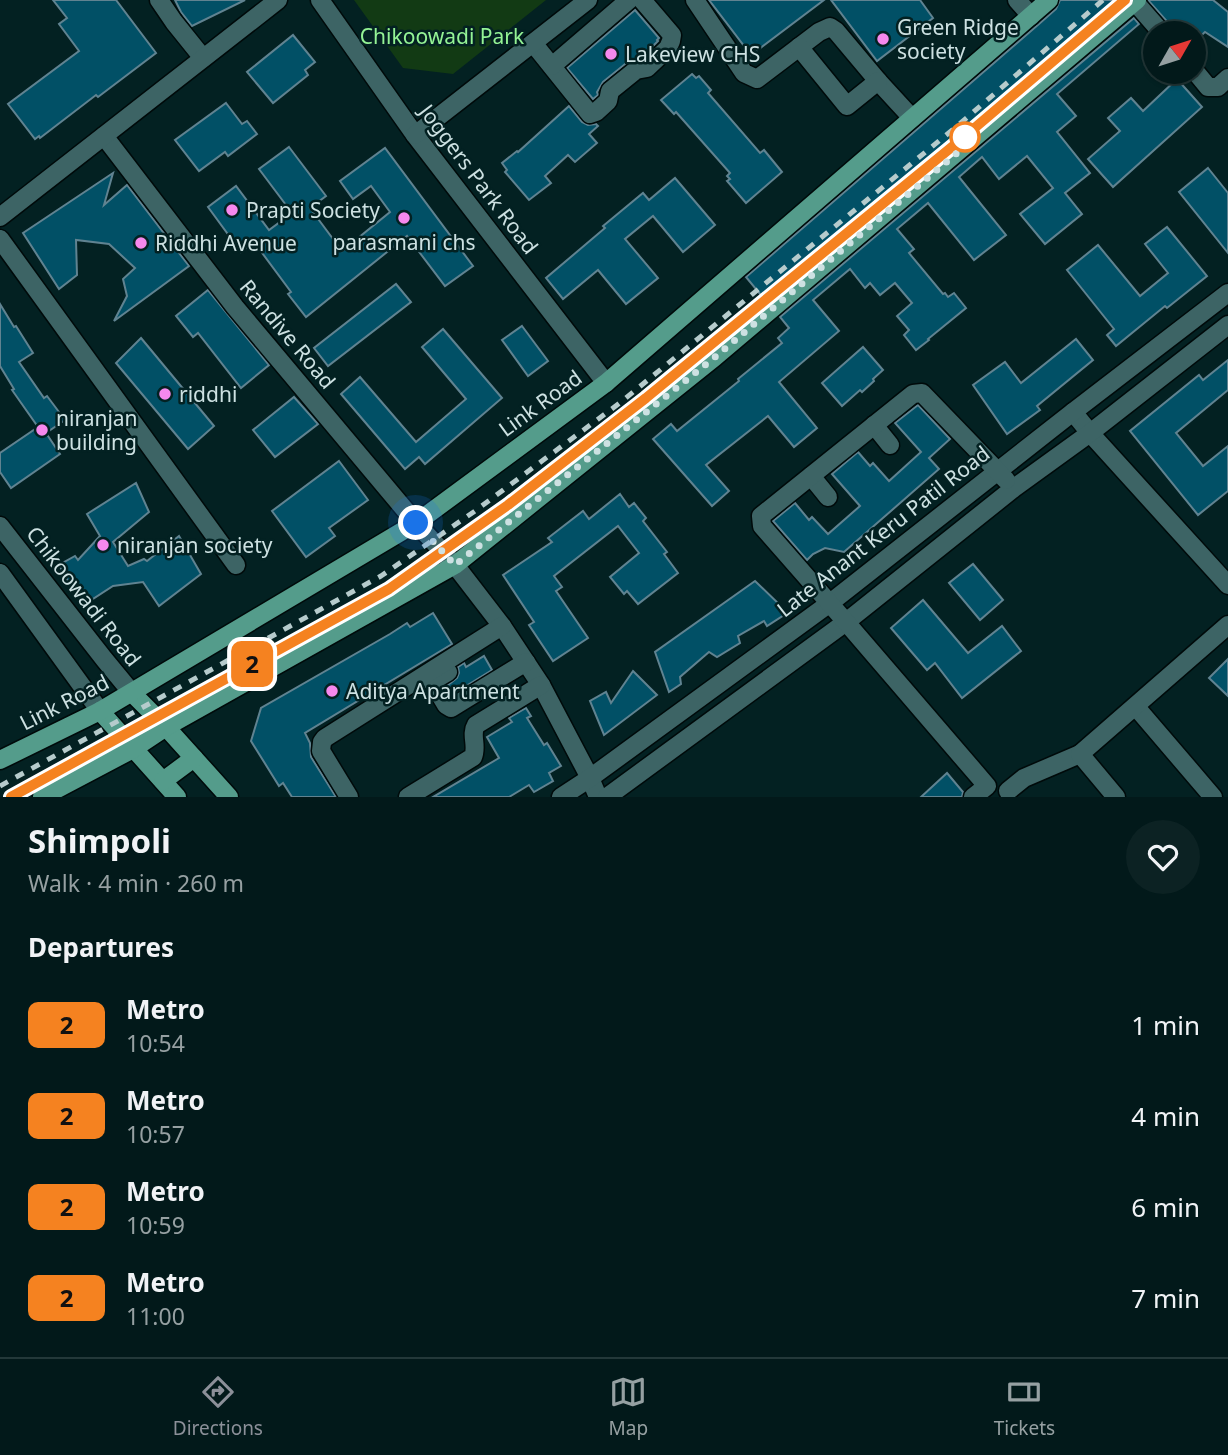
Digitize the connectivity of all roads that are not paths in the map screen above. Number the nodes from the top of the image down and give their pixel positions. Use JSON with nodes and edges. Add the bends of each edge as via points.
{"nodes":[{"id":1,"x":159,"y":0,"type":"edge"},
{"id":2,"x":278,"y":0,"type":"edge"},
{"id":3,"x":320,"y":0,"type":"edge"},
{"id":4,"x":588,"y":0,"type":"edge"},
{"id":5,"x":629,"y":0,"type":"edge"},
{"id":6,"x":642,"y":0,"type":"edge"},
{"id":7,"x":695,"y":0,"type":"edge"},
{"id":8,"x":1017,"y":0,"type":"edge"},
{"id":9,"x":1049,"y":0,"type":"edge"},
{"id":10,"x":1136,"y":1,"type":"edge"},
{"id":11,"x":1031,"y":16,"type":"junction"},
{"id":12,"x":1152,"y":21,"type":"edge"},
{"id":13,"x":533,"y":43,"type":"junction"},
{"id":14,"x":799,"y":47,"type":"junction"},
{"id":15,"x":204,"y":58,"type":"junction"},
{"id":16,"x":552,"y":66,"type":"junction"},
{"id":17,"x":1228,"y":78,"type":"edge"},
{"id":18,"x":878,"y":81,"type":"junction"},
{"id":19,"x":1206,"y":84,"type":"edge"},
{"id":20,"x":912,"y":118,"type":"junction"},
{"id":21,"x":415,"y":135,"type":"junction"},
{"id":22,"x":104,"y":136,"type":"junction"},
{"id":23,"x":0,"y":216,"type":"edge"},
{"id":24,"x":0,"y":239,"type":"edge"},
{"id":25,"x":1228,"y":293,"type":"edge"},
{"id":26,"x":1228,"y":325,"type":"edge"},
{"id":27,"x":606,"y":383,"type":"junction"},
{"id":28,"x":1073,"y":412,"type":"junction"},
{"id":29,"x":874,"y":425,"type":"junction"},
{"id":30,"x":1090,"y":433,"type":"junction"},
{"id":31,"x":890,"y":445,"type":"dead end"},
{"id":32,"x":998,"y":471,"type":"junction"},
{"id":33,"x":811,"y":476,"type":"junction"},
{"id":34,"x":1014,"y":488,"type":"junction"},
{"id":35,"x":828,"y":497,"type":"dead end"},
{"id":36,"x":416,"y":523,"type":"junction"},
{"id":37,"x":0,"y":526,"type":"edge"},
{"id":38,"x":236,"y":565,"type":"dead end"},
{"id":39,"x":455,"y":565,"type":"junction"},
{"id":40,"x":0,"y":573,"type":"edge"},
{"id":41,"x":1228,"y":585,"type":"edge"},
{"id":42,"x":830,"y":603,"type":"junction"},
{"id":43,"x":846,"y":622,"type":"junction"},
{"id":44,"x":1228,"y":625,"type":"edge"},
{"id":45,"x":505,"y":631,"type":"junction"},
{"id":46,"x":526,"y":662,"type":"junction"},
{"id":47,"x":541,"y":685,"type":"junction"},
{"id":48,"x":132,"y":693,"type":"junction"},
{"id":49,"x":1136,"y":707,"type":"junction"},
{"id":50,"x":100,"y":711,"type":"junction"},
{"id":51,"x":166,"y":727,"type":"junction"},
{"id":52,"x":133,"y":749,"type":"junction"},
{"id":53,"x":1080,"y":754,"type":"junction"},
{"id":54,"x":194,"y":758,"type":"junction"},
{"id":55,"x":0,"y":760,"type":"edge"},
{"id":56,"x":590,"y":778,"type":"junction"},
{"id":57,"x":163,"y":781,"type":"junction"},
{"id":58,"x":1008,"y":791,"type":"dead end"},
{"id":59,"x":42,"y":797,"type":"edge"},
{"id":60,"x":177,"y":797,"type":"edge"},
{"id":61,"x":229,"y":797,"type":"edge"},
{"id":62,"x":349,"y":797,"type":"edge"},
{"id":63,"x":408,"y":797,"type":"edge"},
{"id":64,"x":561,"y":797,"type":"edge"},
{"id":65,"x":598,"y":797,"type":"edge"},
{"id":66,"x":607,"y":797,"type":"edge"},
{"id":67,"x":973,"y":797,"type":"edge"},
{"id":68,"x":1116,"y":797,"type":"edge"},
{"id":69,"x":1213,"y":797,"type":"edge"}],
"edges":[{"from":1,"to":15,"type":"street"},
{"from":2,"to":15,"type":"street"},
{"from":3,"to":21,"type":"street","name":"Joggers Park Road"},
{"from":4,"to":13,"type":"street"},
{"from":5,"to":16,"type":"street"},
{"from":6,"to":16,"type":"street","via":[[672,35],[671,41],[647,68],[636,70],[610,91],[608,101],[596,112],[590,114]]},
{"from":7,"to":14,"type":"street","via":[[744,73],[757,79]]},
{"from":8,"to":11,"type":"street"},
{"from":9,"to":11,"type":"main road","name":"Link Road"},
{"from":10,"to":12,"type":"street"},
{"from":10,"to":39,"type":"main road","via":[[715,357]]},
{"from":11,"to":20,"type":"main road","name":"Link Road"},
{"from":13,"to":16,"type":"street"},
{"from":13,"to":21,"type":"street"},
{"from":14,"to":18,"type":"street","via":[[830,27]]},
{"from":14,"to":18,"type":"street","via":[[846,106]]},
{"from":15,"to":22,"type":"street"},
{"from":17,"to":19,"type":"street","via":[[1218,87]]},
{"from":18,"to":20,"type":"street"},
{"from":20,"to":27,"type":"main road","name":"Link Road"},
{"from":21,"to":27,"type":"street","name":"Joggers Park Road"},
{"from":22,"to":23,"type":"street"},
{"from":22,"to":36,"type":"street","name":"Randive Road","via":[[235,307]]},
{"from":24,"to":38,"type":"street"},
{"from":25,"to":28,"type":"street","name":"Late Anant Keru Patil Road"},
{"from":26,"to":30,"type":"street"},
{"from":27,"to":36,"type":"main road","name":"Link Road"},
{"from":28,"to":30,"type":"street"},
{"from":28,"to":32,"type":"street","name":"Late Anant Keru Patil Road"},
{"from":29,"to":31,"type":"street"},
{"from":29,"to":32,"type":"street","via":[[913,394],[922,393]]},
{"from":29,"to":33,"type":"street"},
{"from":30,"to":34,"type":"street"},
{"from":30,"to":41,"type":"street"},
{"from":32,"to":34,"type":"street"},
{"from":32,"to":42,"type":"street","name":"Late Anant Keru Patil Road"},
{"from":33,"to":35,"type":"street"},
{"from":33,"to":42,"type":"street","via":[[761,516],[762,526]]},
{"from":34,"to":43,"type":"street"},
{"from":36,"to":39,"type":"street","name":"Randive Road"},
{"from":36,"to":48,"type":"main road","name":"Link Road"},
{"from":37,"to":48,"type":"street","name":"Chikoowadi Road"},
{"from":39,"to":45,"type":"street","name":"Randive Road"},
{"from":39,"to":51,"type":"main road"},
{"from":40,"to":50,"type":"street"},
{"from":42,"to":43,"type":"street"},
{"from":42,"to":56,"type":"street","name":"Late Anant Keru Patil Road"},
{"from":43,"to":66,"type":"street"},
{"from":43,"to":67,"type":"street","via":[[986,786]]},
{"from":44,"to":49,"type":"street"},
{"from":45,"to":46,"type":"street","name":"Randive Road"},
{"from":45,"to":46,"type":"street","via":[[436,679],[433,683],[446,705],[451,708]]},
{"from":45,"to":62,"type":"street","via":[[325,738],[321,751]]},
{"from":46,"to":47,"type":"street","name":"Randive Road"},
{"from":47,"to":56,"type":"street","name":"Randive Road"},
{"from":47,"to":63,"type":"street","via":[[477,725],[473,757]]},
{"from":48,"to":50,"type":"main road","name":"Link Road"},
{"from":48,"to":51,"type":"main road"},
{"from":49,"to":53,"type":"street"},
{"from":49,"to":69,"type":"street"},
{"from":50,"to":52,"type":"main road"},
{"from":50,"to":55,"type":"main road","name":"Link Road"},
{"from":51,"to":52,"type":"main road"},
{"from":51,"to":54,"type":"main road"},
{"from":52,"to":57,"type":"main road"},
{"from":52,"to":59,"type":"main road"},
{"from":53,"to":58,"type":"street","via":[[1024,778]]},
{"from":53,"to":68,"type":"street"},
{"from":54,"to":57,"type":"main road"},
{"from":54,"to":61,"type":"main road"},
{"from":56,"to":64,"type":"street","name":"Late Anant Keru Patil Road"},
{"from":56,"to":65,"type":"street","name":"Randive Road"},
{"from":57,"to":60,"type":"main road"}]}
